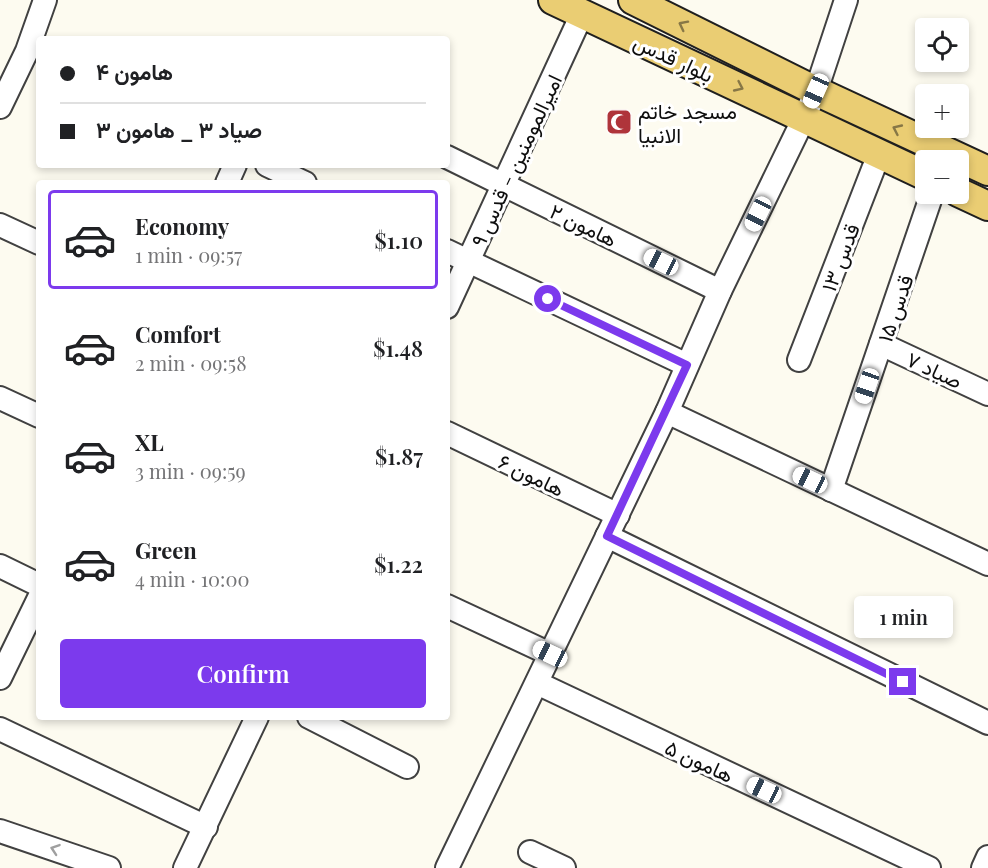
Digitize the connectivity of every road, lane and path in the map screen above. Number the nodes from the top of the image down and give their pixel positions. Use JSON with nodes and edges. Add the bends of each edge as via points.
{"nodes":[{"id":1,"x":45,"y":0,"type":"edge"},
{"id":2,"x":553,"y":0,"type":"edge"},
{"id":3,"x":633,"y":0,"type":"edge"},
{"id":4,"x":846,"y":0,"type":"edge"},
{"id":5,"x":582,"y":14,"type":"junction"},
{"id":6,"x":37,"y":36,"type":"edge"},
{"id":7,"x":33,"y":53,"type":"edge"},
{"id":8,"x":816,"y":91,"type":"junction"},
{"id":9,"x":0,"y":107,"type":"edge"},
{"id":10,"x":804,"y":118,"type":"junction"},
{"id":11,"x":879,"y":154,"type":"junction"},
{"id":12,"x":450,"y":159,"type":"edge"},
{"id":13,"x":273,"y":168,"type":"edge"},
{"id":14,"x":915,"y":171,"type":"edge"},
{"id":15,"x":988,"y":171,"type":"edge"},
{"id":16,"x":299,"y":180,"type":"edge"},
{"id":17,"x":503,"y":185,"type":"junction"},
{"id":18,"x":969,"y":197,"type":"edge"},
{"id":19,"x":929,"y":204,"type":"edge"},
{"id":20,"x":988,"y":206,"type":"edge"},
{"id":21,"x":0,"y":225,"type":"edge"},
{"id":22,"x":36,"y":242,"type":"edge"},
{"id":23,"x":450,"y":252,"type":"edge"},
{"id":24,"x":468,"y":261,"type":"junction"},
{"id":25,"x":720,"y":291,"type":"junction"},
{"id":26,"x":450,"y":300,"type":"edge"},
{"id":27,"x":881,"y":344,"type":"junction"},
{"id":28,"x":799,"y":360,"type":"dead end"},
{"id":29,"x":687,"y":365,"type":"junction"},
{"id":30,"x":988,"y":394,"type":"edge"},
{"id":31,"x":0,"y":398,"type":"edge"},
{"id":32,"x":667,"y":412,"type":"junction"},
{"id":33,"x":36,"y":415,"type":"edge"},
{"id":34,"x":450,"y":434,"type":"edge"},
{"id":35,"x":831,"y":489,"type":"junction"},
{"id":36,"x":618,"y":515,"type":"junction"},
{"id":37,"x":607,"y":536,"type":"junction"},
{"id":38,"x":988,"y":564,"type":"edge"},
{"id":39,"x":0,"y":566,"type":"edge"},
{"id":40,"x":36,"y":584,"type":"edge"},
{"id":41,"x":36,"y":604,"type":"edge"},
{"id":42,"x":450,"y":607,"type":"edge"},
{"id":43,"x":550,"y":654,"type":"junction"},
{"id":44,"x":0,"y":678,"type":"edge"},
{"id":45,"x":537,"y":683,"type":"junction"},
{"id":46,"x":256,"y":720,"type":"edge"},
{"id":47,"x":315,"y":720,"type":"edge"},
{"id":48,"x":988,"y":723,"type":"edge"},
{"id":49,"x":0,"y":729,"type":"edge"},
{"id":50,"x":407,"y":767,"type":"dead end"},
{"id":51,"x":206,"y":827,"type":"junction"},
{"id":52,"x":2,"y":839,"type":"edge"},
{"id":53,"x":530,"y":852,"type":"dead end"},
{"id":54,"x":988,"y":857,"type":"edge"},
{"id":55,"x":450,"y":862,"type":"edge"},
{"id":56,"x":109,"y":868,"type":"edge"},
{"id":57,"x":185,"y":868,"type":"edge"},
{"id":58,"x":564,"y":868,"type":"edge"},
{"id":59,"x":928,"y":868,"type":"edge"},
{"id":60,"x":983,"y":868,"type":"edge"}],
"edges":[{"from":1,"to":6,"type":"street"},
{"from":2,"to":5,"type":"main road","name":"بلوار قدس"},
{"from":8,"to":3,"type":"main road","name":"بلوار قدس","one_way":true},
{"from":4,"to":8,"type":"street"},
{"from":5,"to":10,"type":"main road","name":"بلوار قدس","one_way":true},
{"from":5,"to":17,"type":"street","name":"امیرالمومنین - قدس ۹"},
{"from":7,"to":9,"type":"street"},
{"from":8,"to":10,"type":"street"},
{"from":15,"to":8,"type":"main road","name":"بلوار قدس","one_way":true},
{"from":10,"to":11,"type":"main road","name":"بلوار قدس"},
{"from":10,"to":25,"type":"street"},
{"from":11,"to":14,"type":"main road","name":"بلوار قدس"},
{"from":11,"to":28,"type":"street","name":"قدس ۱۳"},
{"from":12,"to":17,"type":"street","name":"هامون ۲"},
{"from":13,"to":16,"type":"street"},
{"from":17,"to":24,"type":"street","name":"امیرالمومنین - قدس ۹"},
{"from":17,"to":25,"type":"street","name":"هامون ۲"},
{"from":18,"to":20,"type":"main road"},
{"from":19,"to":27,"type":"street","name":"قدس ۱۵"},
{"from":21,"to":22,"type":"street"},
{"from":23,"to":24,"type":"street"},
{"from":24,"to":26,"type":"street","name":"امیرالمومنین - قدس ۹"},
{"from":24,"to":29,"type":"street"},
{"from":25,"to":29,"type":"street"},
{"from":27,"to":30,"type":"street","name":"صیاد ۷"},
{"from":27,"to":35,"type":"street","name":"قدس ۱۵"},
{"from":29,"to":32,"type":"street"},
{"from":31,"to":33,"type":"street"},
{"from":32,"to":35,"type":"street"},
{"from":32,"to":36,"type":"street"},
{"from":34,"to":36,"type":"street","name":"هامون ۶"},
{"from":35,"to":38,"type":"street"},
{"from":36,"to":37,"type":"street"},
{"from":37,"to":43,"type":"street"},
{"from":37,"to":48,"type":"street"},
{"from":39,"to":40,"type":"street"},
{"from":41,"to":44,"type":"street"},
{"from":42,"to":43,"type":"street"},
{"from":43,"to":45,"type":"street"},
{"from":45,"to":55,"type":"street"},
{"from":45,"to":59,"type":"street","name":"هامون ۵"},
{"from":46,"to":51,"type":"street"},
{"from":47,"to":50,"type":"street"},
{"from":49,"to":51,"type":"street"},
{"from":51,"to":57,"type":"street"},
{"from":56,"to":52,"type":"street","one_way":true},
{"from":53,"to":58,"type":"street"},
{"from":54,"to":60,"type":"street"}]}
